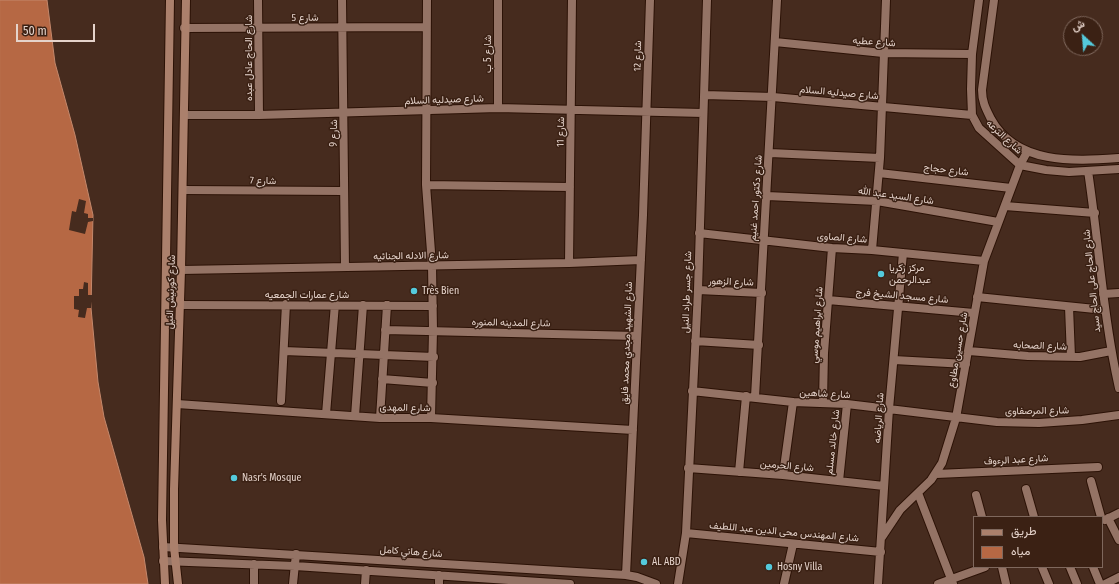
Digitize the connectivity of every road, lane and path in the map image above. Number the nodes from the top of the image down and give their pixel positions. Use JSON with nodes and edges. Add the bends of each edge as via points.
{"nodes":[{"id":1,"x":170,"y":0,"type":"edge"},
{"id":2,"x":186,"y":0,"type":"edge"},
{"id":3,"x":258,"y":0,"type":"edge"},
{"id":4,"x":342,"y":0,"type":"edge"},
{"id":5,"x":427,"y":0,"type":"edge"},
{"id":6,"x":498,"y":0,"type":"edge"},
{"id":7,"x":572,"y":0,"type":"edge"},
{"id":8,"x":650,"y":0,"type":"edge"},
{"id":9,"x":707,"y":0,"type":"edge"},
{"id":10,"x":777,"y":0,"type":"edge"},
{"id":11,"x":886,"y":0,"type":"edge"},
{"id":12,"x":979,"y":0,"type":"edge"},
{"id":13,"x":994,"y":0,"type":"edge"},
{"id":14,"x":342,"y":27,"type":"junction"},
{"id":15,"x":184,"y":28,"type":"junction"},
{"id":16,"x":258,"y":28,"type":"junction"},
{"id":17,"x":426,"y":28,"type":"junction"},
{"id":18,"x":775,"y":42,"type":"junction"},
{"id":19,"x":883,"y":53,"type":"junction"},
{"id":20,"x":972,"y":54,"type":"junction"},
{"id":21,"x":705,"y":95,"type":"junction"},
{"id":22,"x":773,"y":97,"type":"junction"},
{"id":23,"x":882,"y":107,"type":"junction"},
{"id":24,"x":498,"y":108,"type":"junction"},
{"id":25,"x":571,"y":109,"type":"junction"},
{"id":26,"x":426,"y":110,"type":"junction"},
{"id":27,"x":344,"y":112,"type":"junction"},
{"id":28,"x":647,"y":112,"type":"junction"},
{"id":29,"x":704,"y":113,"type":"junction"},
{"id":30,"x":185,"y":115,"type":"junction"},
{"id":31,"x":259,"y":115,"type":"junction"},
{"id":32,"x":972,"y":115,"type":"junction"},
{"id":33,"x":1027,"y":152,"type":"junction"},
{"id":34,"x":770,"y":153,"type":"junction"},
{"id":35,"x":880,"y":158,"type":"junction"},
{"id":36,"x":1119,"y":158,"type":"edge"},
{"id":37,"x":1020,"y":165,"type":"junction"},
{"id":38,"x":1119,"y":169,"type":"edge"},
{"id":39,"x":1088,"y":171,"type":"junction"},
{"id":40,"x":879,"y":173,"type":"junction"},
{"id":41,"x":426,"y":185,"type":"junction"},
{"id":42,"x":570,"y":187,"type":"junction"},
{"id":43,"x":1011,"y":188,"type":"junction"},
{"id":44,"x":183,"y":190,"type":"junction"},
{"id":45,"x":343,"y":191,"type":"junction"},
{"id":46,"x":767,"y":196,"type":"junction"},
{"id":47,"x":877,"y":201,"type":"junction"},
{"id":48,"x":1005,"y":206,"type":"junction"},
{"id":49,"x":1094,"y":213,"type":"junction"},
{"id":50,"x":998,"y":222,"type":"junction"},
{"id":51,"x":699,"y":233,"type":"junction"},
{"id":52,"x":763,"y":240,"type":"junction"},
{"id":53,"x":832,"y":248,"type":"junction"},
{"id":54,"x":872,"y":250,"type":"junction"},
{"id":55,"x":903,"y":253,"type":"junction"},
{"id":56,"x":641,"y":260,"type":"junction"},
{"id":57,"x":984,"y":261,"type":"junction"},
{"id":58,"x":569,"y":263,"type":"junction"},
{"id":59,"x":432,"y":265,"type":"junction"},
{"id":60,"x":345,"y":267,"type":"junction"},
{"id":61,"x":181,"y":270,"type":"junction"},
{"id":62,"x":698,"y":290,"type":"junction"},
{"id":63,"x":762,"y":293,"type":"junction"},
{"id":64,"x":1119,"y":293,"type":"edge"},
{"id":65,"x":1103,"y":294,"type":"junction"},
{"id":66,"x":977,"y":297,"type":"junction"},
{"id":67,"x":828,"y":300,"type":"junction"},
{"id":68,"x":286,"y":304,"type":"junction"},
{"id":69,"x":335,"y":304,"type":"junction"},
{"id":70,"x":363,"y":305,"type":"junction"},
{"id":71,"x":387,"y":305,"type":"junction"},
{"id":72,"x":180,"y":306,"type":"junction"},
{"id":73,"x":433,"y":306,"type":"junction"},
{"id":74,"x":898,"y":307,"type":"junction"},
{"id":75,"x":1069,"y":307,"type":"junction"},
{"id":76,"x":1105,"y":310,"type":"junction"},
{"id":77,"x":974,"y":312,"type":"junction"},
{"id":78,"x":385,"y":330,"type":"junction"},
{"id":79,"x":433,"y":331,"type":"junction"},
{"id":80,"x":637,"y":336,"type":"junction"},
{"id":81,"x":695,"y":342,"type":"junction"},
{"id":82,"x":759,"y":345,"type":"junction"},
{"id":83,"x":284,"y":351,"type":"junction"},
{"id":84,"x":969,"y":351,"type":"junction"},
{"id":85,"x":1111,"y":351,"type":"junction"},
{"id":86,"x":331,"y":353,"type":"junction"},
{"id":87,"x":360,"y":354,"type":"junction"},
{"id":88,"x":384,"y":355,"type":"junction"},
{"id":89,"x":434,"y":357,"type":"junction"},
{"id":90,"x":1071,"y":357,"type":"junction"},
{"id":91,"x":894,"y":360,"type":"junction"},
{"id":92,"x":966,"y":364,"type":"junction"},
{"id":93,"x":382,"y":379,"type":"junction"},
{"id":94,"x":433,"y":383,"type":"junction"},
{"id":95,"x":1119,"y":388,"type":"edge"},
{"id":96,"x":692,"y":391,"type":"junction"},
{"id":97,"x":746,"y":396,"type":"junction"},
{"id":98,"x":755,"y":397,"type":"junction"},
{"id":99,"x":281,"y":400,"type":"dead end"},
{"id":100,"x":793,"y":402,"type":"junction"},
{"id":101,"x":823,"y":402,"type":"junction"},
{"id":102,"x":177,"y":404,"type":"junction"},
{"id":103,"x":847,"y":404,"type":"junction"},
{"id":104,"x":889,"y":409,"type":"junction"},
{"id":105,"x":326,"y":414,"type":"junction"},
{"id":106,"x":1119,"y":415,"type":"edge"},
{"id":107,"x":355,"y":416,"type":"junction"},
{"id":108,"x":380,"y":418,"type":"junction"},
{"id":109,"x":431,"y":418,"type":"junction"},
{"id":110,"x":956,"y":418,"type":"junction"},
{"id":111,"x":633,"y":430,"type":"junction"},
{"id":112,"x":1098,"y":467,"type":"dead end"},
{"id":113,"x":688,"y":468,"type":"junction"},
{"id":114,"x":739,"y":472,"type":"junction"},
{"id":115,"x":936,"y":474,"type":"junction"},
{"id":116,"x":783,"y":475,"type":"junction"},
{"id":117,"x":839,"y":481,"type":"junction"},
{"id":118,"x":1091,"y":481,"type":"dead end"},
{"id":119,"x":884,"y":486,"type":"junction"},
{"id":120,"x":1026,"y":489,"type":"dead end"},
{"id":121,"x":918,"y":493,"type":"junction"},
{"id":122,"x":976,"y":495,"type":"dead end"},
{"id":123,"x":1119,"y":512,"type":"edge"},
{"id":124,"x":982,"y":516,"type":"edge"},
{"id":125,"x":1034,"y":516,"type":"edge"},
{"id":126,"x":1102,"y":516,"type":"edge"},
{"id":127,"x":1103,"y":519,"type":"edge"},
{"id":128,"x":686,"y":533,"type":"junction"},
{"id":129,"x":882,"y":537,"type":"junction"},
{"id":130,"x":1119,"y":540,"type":"edge"},
{"id":131,"x":793,"y":544,"type":"junction"},
{"id":132,"x":163,"y":547,"type":"junction"},
{"id":133,"x":174,"y":547,"type":"junction"},
{"id":134,"x":881,"y":552,"type":"junction"},
{"id":135,"x":296,"y":554,"type":"junction"},
{"id":136,"x":175,"y":560,"type":"junction"},
{"id":137,"x":163,"y":561,"type":"junction"},
{"id":138,"x":254,"y":564,"type":"junction"},
{"id":139,"x":295,"y":566,"type":"junction"},
{"id":140,"x":505,"y":568,"type":"junction"},
{"id":141,"x":983,"y":568,"type":"edge"},
{"id":142,"x":1002,"y":568,"type":"edge"},
{"id":143,"x":1042,"y":568,"type":"edge"},
{"id":144,"x":1070,"y":568,"type":"edge"},
{"id":145,"x":1093,"y":568,"type":"edge"},
{"id":146,"x":366,"y":570,"type":"junction"},
{"id":147,"x":439,"y":575,"type":"junction"},
{"id":148,"x":626,"y":575,"type":"junction"},
{"id":149,"x":1119,"y":577,"type":"edge"},
{"id":150,"x":504,"y":579,"type":"junction"},
{"id":151,"x":513,"y":582,"type":"edge"},
{"id":152,"x":952,"y":582,"type":"edge"},
{"id":153,"x":165,"y":584,"type":"edge"},
{"id":154,"x":178,"y":584,"type":"edge"},
{"id":155,"x":254,"y":584,"type":"edge"},
{"id":156,"x":293,"y":584,"type":"edge"},
{"id":157,"x":365,"y":584,"type":"edge"},
{"id":158,"x":439,"y":584,"type":"edge"},
{"id":159,"x":570,"y":584,"type":"edge"},
{"id":160,"x":656,"y":584,"type":"edge"},
{"id":161,"x":678,"y":584,"type":"edge"},
{"id":162,"x":784,"y":584,"type":"edge"},
{"id":163,"x":878,"y":584,"type":"edge"},
{"id":164,"x":938,"y":584,"type":"edge"},
{"id":165,"x":1006,"y":584,"type":"edge"},
{"id":166,"x":1049,"y":584,"type":"edge"},
{"id":167,"x":1077,"y":584,"type":"edge"},
{"id":168,"x":1100,"y":584,"type":"edge"},
{"id":169,"x":1105,"y":584,"type":"edge"}],
"edges":[{"from":1,"to":132,"type":"main road","name":"شارع كورنيش النيل"},
{"from":2,"to":15,"type":"main road","name":"شارع كورنيش النيل"},
{"from":3,"to":16,"type":"street","name":"شارع الحاج عادل عبده"},
{"from":4,"to":14,"type":"street","name":"شارع 9"},
{"from":5,"to":17,"type":"street"},
{"from":6,"to":24,"type":"street","name":"شارع 5 ب"},
{"from":7,"to":25,"type":"street","name":"شارع 11"},
{"from":8,"to":28,"type":"street","name":"شارع 12"},
{"from":9,"to":21,"type":"street","name":"شارع جسر طراد النيل"},
{"from":10,"to":18,"type":"street","name":"شارع دكتور احمد غنيم"},
{"from":11,"to":19,"type":"street"},
{"from":12,"to":20,"type":"street"},
{"from":13,"to":33,"type":"street","name":"شارع الترعه","via":[[982,102],[1002,135]]},
{"from":14,"to":16,"type":"street","name":"شارع 5"},
{"from":14,"to":17,"type":"street","name":"شارع 5"},
{"from":14,"to":27,"type":"street","name":"شارع 9"},
{"from":15,"to":16,"type":"street","name":"شارع 5"},
{"from":15,"to":30,"type":"main road","name":"شارع كورنيش النيل"},
{"from":16,"to":31,"type":"street","name":"شارع الحاج عادل عبده"},
{"from":17,"to":26,"type":"street"},
{"from":18,"to":19,"type":"street","name":"شارع عطيه"},
{"from":18,"to":22,"type":"street","name":"شارع دكتور احمد غنيم"},
{"from":19,"to":20,"type":"street","name":"شارع عطيه"},
{"from":19,"to":23,"type":"street"},
{"from":20,"to":32,"type":"street"},
{"from":21,"to":22,"type":"street","name":"شارع صيدليه السلام"},
{"from":21,"to":29,"type":"street","name":"شارع جسر طراد النيل"},
{"from":22,"to":23,"type":"street","name":"شارع صيدليه السلام"},
{"from":22,"to":34,"type":"street","name":"شارع دكتور احمد غنيم"},
{"from":23,"to":32,"type":"street","name":"شارع صيدليه السلام"},
{"from":23,"to":35,"type":"street"},
{"from":24,"to":25,"type":"street","name":"شارع صيدليه السلام"},
{"from":24,"to":26,"type":"street","name":"شارع صيدليه السلام"},
{"from":25,"to":28,"type":"street","name":"شارع صيدليه السلام"},
{"from":25,"to":42,"type":"street","name":"شارع 11"},
{"from":26,"to":27,"type":"street","name":"شارع صيدليه السلام"},
{"from":26,"to":41,"type":"street"},
{"from":27,"to":31,"type":"street","name":"شارع صيدليه السلام"},
{"from":27,"to":45,"type":"street","name":"شارع 9"},
{"from":28,"to":29,"type":"street","name":"شارع صيدليه السلام"},
{"from":28,"to":56,"type":"street","name":"شارع الشهيد مجدي محمد فايق"},
{"from":29,"to":51,"type":"street","name":"شارع جسر طراد النيل"},
{"from":30,"to":31,"type":"street","name":"شارع صيدليه السلام"},
{"from":30,"to":44,"type":"main road","name":"شارع كورنيش النيل"},
{"from":32,"to":37,"type":"street","name":"شارع الترعه","via":[[983,132]]},
{"from":33,"to":36,"type":"street","name":"شارع الترعه","via":[[1069,159]]},
{"from":33,"to":37,"type":"street","name":"شارع حسين مطاوع"},
{"from":34,"to":35,"type":"street"},
{"from":34,"to":46,"type":"street","name":"شارع دكتور احمد غنيم"},
{"from":35,"to":40,"type":"street"},
{"from":37,"to":39,"type":"street","name":"شارع الترعه","via":[[1046,170]]},
{"from":37,"to":43,"type":"street","name":"شارع حسين مطاوع"},
{"from":38,"to":39,"type":"street","name":"شارع الترعه"},
{"from":39,"to":49,"type":"street","name":"شارع الحاج على الحاج سيد"},
{"from":40,"to":43,"type":"street","name":"شارع حجاج"},
{"from":40,"to":47,"type":"street"},
{"from":41,"to":42,"type":"street"},
{"from":41,"to":59,"type":"street"},
{"from":42,"to":58,"type":"street","name":"شارع 11"},
{"from":43,"to":48,"type":"street","name":"شارع حسين مطاوع"},
{"from":44,"to":45,"type":"street","name":"شارع 7"},
{"from":44,"to":61,"type":"main road","name":"شارع كورنيش النيل"},
{"from":45,"to":60,"type":"street","name":"شارع 9"},
{"from":46,"to":47,"type":"street","name":"شارع السيد عبد الله"},
{"from":46,"to":52,"type":"street","name":"شارع دكتور احمد غنيم"},
{"from":47,"to":50,"type":"street","name":"شارع السيد عبد الله"},
{"from":47,"to":54,"type":"street"},
{"from":48,"to":49,"type":"street"},
{"from":48,"to":50,"type":"street","name":"شارع حسين مطاوع"},
{"from":49,"to":65,"type":"street","name":"شارع الحاج على الحاج سيد"},
{"from":50,"to":57,"type":"street","name":"شارع حسين مطاوع"},
{"from":51,"to":52,"type":"street","name":"شارع الصاوى"},
{"from":51,"to":62,"type":"street","name":"شارع جسر طراد النيل"},
{"from":52,"to":53,"type":"street","name":"شارع الصاوى"},
{"from":52,"to":63,"type":"street","name":"شارع دكتور احمد غنيم"},
{"from":53,"to":54,"type":"street","name":"شارع الصاوى"},
{"from":53,"to":67,"type":"street","name":"شارع ابراهيم موسي"},
{"from":54,"to":55,"type":"street","name":"شارع الصاوى"},
{"from":55,"to":57,"type":"street","name":"شارع الصاوى"},
{"from":55,"to":74,"type":"street","name":"شارع الرياضه"},
{"from":56,"to":58,"type":"street","name":"شارع الادله الجنائيه"},
{"from":56,"to":80,"type":"street","name":"شارع الشهيد مجدي محمد فايق"},
{"from":57,"to":66,"type":"street","name":"شارع حسين مطاوع"},
{"from":58,"to":59,"type":"street","name":"شارع الادله الجنائيه"},
{"from":59,"to":60,"type":"street","name":"شارع الادله الجنائيه"},
{"from":59,"to":73,"type":"street"},
{"from":60,"to":61,"type":"street","name":"شارع الادله الجنائيه"},
{"from":61,"to":72,"type":"main road","name":"شارع كورنيش النيل"},
{"from":62,"to":63,"type":"street","name":"شارع الزهور"},
{"from":62,"to":81,"type":"street","name":"شارع جسر طراد النيل"},
{"from":63,"to":82,"type":"street","name":"شارع دكتور احمد غنيم"},
{"from":64,"to":65,"type":"street"},
{"from":65,"to":76,"type":"street","name":"شارع الحاج على الحاج سيد"},
{"from":66,"to":75,"type":"street"},
{"from":66,"to":77,"type":"street","name":"شارع حسين مطاوع"},
{"from":67,"to":74,"type":"street","name":"شارع مسجد الشيخ فرج"},
{"from":67,"to":101,"type":"street","name":"شارع ابراهيم موسي"},
{"from":68,"to":69,"type":"street","name":"شارع عمارات الجمعيه"},
{"from":68,"to":72,"type":"street","name":"شارع عمارات الجمعيه"},
{"from":68,"to":83,"type":"street"},
{"from":69,"to":70,"type":"street","name":"شارع عمارات الجمعيه"},
{"from":69,"to":86,"type":"street"},
{"from":70,"to":71,"type":"street","name":"شارع عمارات الجمعيه"},
{"from":70,"to":87,"type":"street"},
{"from":71,"to":73,"type":"street","name":"شارع عمارات الجمعيه"},
{"from":71,"to":78,"type":"street"},
{"from":72,"to":102,"type":"main road","name":"شارع كورنيش النيل"},
{"from":73,"to":79,"type":"street"},
{"from":74,"to":77,"type":"street","name":"شارع مسجد الشيخ فرج"},
{"from":74,"to":91,"type":"street","name":"شارع الرياضه"},
{"from":75,"to":76,"type":"street"},
{"from":75,"to":90,"type":"street"},
{"from":76,"to":85,"type":"street","name":"شارع الحاج على الحاج سيد"},
{"from":77,"to":84,"type":"street","name":"شارع حسين مطاوع"},
{"from":78,"to":79,"type":"street","name":"شارع المدينه المنوره"},
{"from":78,"to":88,"type":"street"},
{"from":79,"to":80,"type":"street","name":"شارع المدينه المنوره"},
{"from":79,"to":89,"type":"street"},
{"from":80,"to":111,"type":"street","name":"شارع الشهيد مجدي محمد فايق"},
{"from":81,"to":82,"type":"street"},
{"from":81,"to":96,"type":"street","name":"شارع جسر طراد النيل"},
{"from":82,"to":98,"type":"street","name":"شارع دكتور احمد غنيم"},
{"from":83,"to":86,"type":"street"},
{"from":83,"to":99,"type":"street"},
{"from":84,"to":90,"type":"street","name":"شارع الصحابه"},
{"from":84,"to":92,"type":"street","name":"شارع حسين مطاوع"},
{"from":85,"to":90,"type":"street","name":"شارع الصحابه"},
{"from":85,"to":95,"type":"street","name":"شارع الحاج على الحاج سيد"},
{"from":86,"to":87,"type":"street"},
{"from":86,"to":105,"type":"street"},
{"from":87,"to":88,"type":"street"},
{"from":87,"to":107,"type":"street"},
{"from":88,"to":89,"type":"street"},
{"from":88,"to":93,"type":"street"},
{"from":89,"to":94,"type":"street"},
{"from":91,"to":92,"type":"street"},
{"from":91,"to":104,"type":"street","name":"شارع الرياضه"},
{"from":92,"to":110,"type":"street","name":"شارع حسين مطاوع"},
{"from":93,"to":94,"type":"street"},
{"from":93,"to":108,"type":"street"},
{"from":94,"to":109,"type":"street"},
{"from":96,"to":97,"type":"street","name":"شارع شاهين"},
{"from":96,"to":113,"type":"street","name":"شارع جسر طراد النيل"},
{"from":97,"to":98,"type":"street","name":"شارع شاهين"},
{"from":97,"to":114,"type":"street"},
{"from":98,"to":100,"type":"street","name":"شارع شاهين"},
{"from":100,"to":101,"type":"street","name":"شارع شاهين"},
{"from":100,"to":116,"type":"street"},
{"from":101,"to":103,"type":"street","name":"شارع شاهين"},
{"from":102,"to":105,"type":"street","name":"شارع المهدى"},
{"from":102,"to":133,"type":"main road","name":"شارع كورنيش النيل"},
{"from":103,"to":104,"type":"street","name":"شارع شاهين"},
{"from":103,"to":117,"type":"street","name":"شارع خالد مسلم"},
{"from":104,"to":110,"type":"street","name":"شارع شاهين"},
{"from":104,"to":119,"type":"street","name":"شارع الرياضه"},
{"from":105,"to":107,"type":"street","name":"شارع المهدى"},
{"from":106,"to":110,"type":"street","name":"شارع المرصفاوى","via":[[1039,423]]},
{"from":107,"to":108,"type":"street","name":"شارع المهدى"},
{"from":108,"to":109,"type":"street","name":"شارع المهدى"},
{"from":109,"to":111,"type":"street","name":"شارع المهدى"},
{"from":110,"to":115,"type":"street","name":"شارع حسين مطاوع"},
{"from":111,"to":148,"type":"street","name":"شارع الشهيد مجدي محمد فايق"},
{"from":112,"to":115,"type":"street","name":"شارع عبد الرءوف"},
{"from":113,"to":114,"type":"street","name":"شارع الحرمين"},
{"from":113,"to":128,"type":"street","name":"شارع جسر طراد النيل"},
{"from":114,"to":116,"type":"street","name":"شارع الحرمين"},
{"from":115,"to":121,"type":"street","name":"شارع حسين مطاوع"},
{"from":116,"to":117,"type":"street","name":"شارع الحرمين"},
{"from":117,"to":119,"type":"street","name":"شارع الحرمين"},
{"from":118,"to":126,"type":"street"},
{"from":119,"to":129,"type":"street","name":"شارع الرياضه"},
{"from":120,"to":125,"type":"street"},
{"from":121,"to":129,"type":"street","name":"شارع حسين مطاوع","via":[[900,510]]},
{"from":121,"to":152,"type":"street"},
{"from":122,"to":124,"type":"street"},
{"from":123,"to":127,"type":"street"},
{"from":127,"to":130,"type":"street"},
{"from":128,"to":131,"type":"street","name":"شارع المهندس محى الدين عبد اللطيف"},
{"from":128,"to":161,"type":"street","name":"شارع جسر طراد النيل"},
{"from":129,"to":134,"type":"street","name":"شارع الرياضه"},
{"from":131,"to":134,"type":"street","name":"شارع المهندس محى الدين عبد اللطيف"},
{"from":131,"to":162,"type":"street"},
{"from":132,"to":133,"type":"street","name":"شارع هاني كامل"},
{"from":132,"to":137,"type":"main road","name":"شارع كورنيش النيل"},
{"from":133,"to":135,"type":"street","name":"شارع هاني كامل"},
{"from":133,"to":136,"type":"main road","name":"شارع كورنيش النيل"},
{"from":134,"to":163,"type":"street","name":"شارع الرياضه"},
{"from":135,"to":139,"type":"street"},
{"from":135,"to":140,"type":"street","name":"شارع هاني كامل"},
{"from":136,"to":137,"type":"street"},
{"from":136,"to":138,"type":"street"},
{"from":136,"to":154,"type":"main road","name":"شارع كورنيش النيل"},
{"from":137,"to":153,"type":"main road","name":"شارع كورنيش النيل"},
{"from":138,"to":139,"type":"street"},
{"from":138,"to":155,"type":"street"},
{"from":139,"to":146,"type":"street"},
{"from":139,"to":156,"type":"street"},
{"from":140,"to":148,"type":"street","name":"شارع هاني كامل"},
{"from":140,"to":150,"type":"street"},
{"from":141,"to":152,"type":"street"},
{"from":142,"to":165,"type":"street"},
{"from":143,"to":166,"type":"street"},
{"from":144,"to":167,"type":"street"},
{"from":145,"to":168,"type":"street"},
{"from":146,"to":147,"type":"street"},
{"from":146,"to":157,"type":"street"},
{"from":147,"to":150,"type":"street"},
{"from":147,"to":158,"type":"street"},
{"from":148,"to":160,"type":"street","name":"شارع هاني كامل","via":[[637,576]]},
{"from":149,"to":169,"type":"street"},
{"from":150,"to":151,"type":"street"},
{"from":151,"to":159,"type":"street"},
{"from":152,"to":164,"type":"street"}]}
